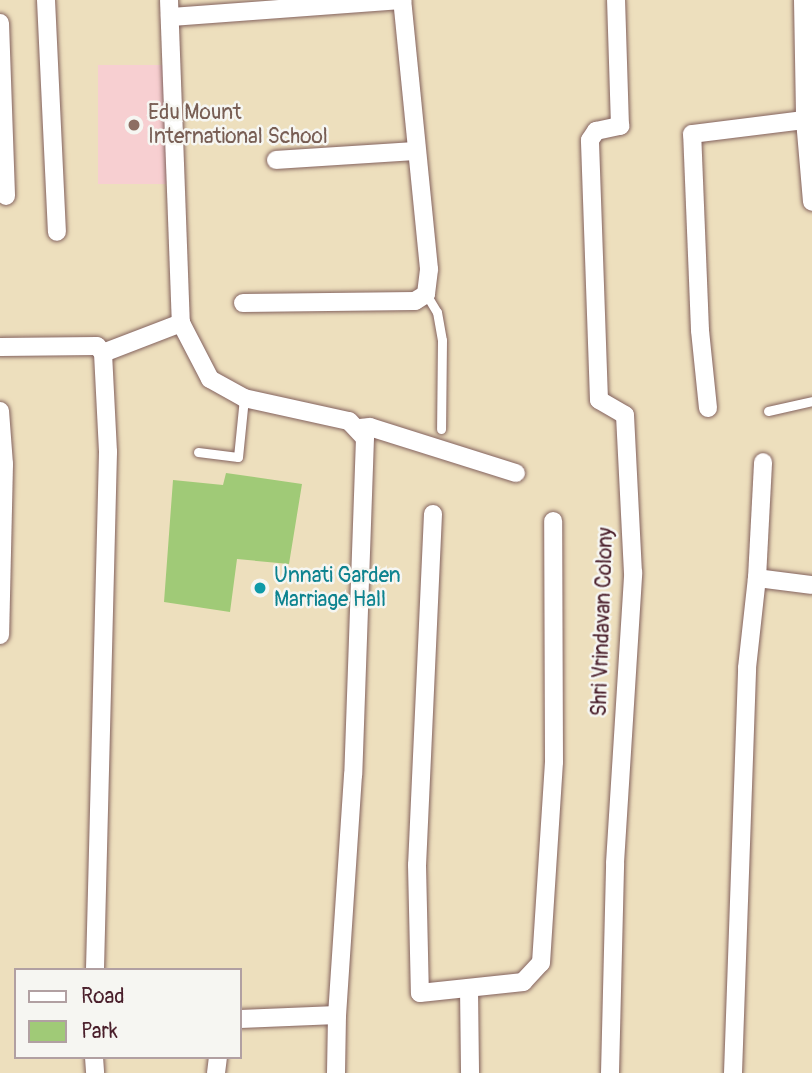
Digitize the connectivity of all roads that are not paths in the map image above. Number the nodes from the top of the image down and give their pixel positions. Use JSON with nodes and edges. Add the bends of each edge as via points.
{"nodes":[{"id":1,"x":46,"y":0,"type":"edge"},
{"id":2,"x":402,"y":0,"type":"edge"},
{"id":3,"x":617,"y":0,"type":"edge"},
{"id":4,"x":803,"y":0,"type":"edge"},
{"id":5,"x":170,"y":8,"type":"edge"},
{"id":6,"x":0,"y":23,"type":"edge"},
{"id":7,"x":805,"y":120,"type":"junction"},
{"id":8,"x":414,"y":151,"type":"junction"},
{"id":9,"x":276,"y":160,"type":"dead end"},
{"id":10,"x":6,"y":196,"type":"dead end"},
{"id":11,"x":812,"y":202,"type":"edge"},
{"id":12,"x":57,"y":232,"type":"dead end"},
{"id":13,"x":426,"y":294,"type":"junction"},
{"id":14,"x":243,"y":303,"type":"dead end"},
{"id":15,"x":181,"y":323,"type":"junction"},
{"id":16,"x":0,"y":347,"type":"edge"},
{"id":17,"x":103,"y":353,"type":"junction"},
{"id":18,"x":244,"y":398,"type":"junction"},
{"id":19,"x":812,"y":401,"type":"edge"},
{"id":20,"x":708,"y":408,"type":"dead end"},
{"id":21,"x":0,"y":411,"type":"edge"},
{"id":22,"x":768,"y":411,"type":"dead end"},
{"id":23,"x":360,"y":428,"type":"junction"},
{"id":24,"x":441,"y":429,"type":"dead end"},
{"id":25,"x":198,"y":452,"type":"dead end"},
{"id":26,"x":763,"y":462,"type":"dead end"},
{"id":27,"x":516,"y":473,"type":"dead end"},
{"id":28,"x":433,"y":514,"type":"dead end"},
{"id":29,"x":553,"y":522,"type":"dead end"},
{"id":30,"x":757,"y":578,"type":"junction"},
{"id":31,"x":812,"y":585,"type":"edge"},
{"id":32,"x":0,"y":635,"type":"edge"},
{"id":33,"x":95,"y":968,"type":"edge"},
{"id":34,"x":469,"y":988,"type":"junction"},
{"id":35,"x":337,"y":1015,"type":"junction"},
{"id":36,"x":242,"y":1019,"type":"edge"},
{"id":37,"x":336,"y":1073,"type":"edge"},
{"id":38,"x":470,"y":1073,"type":"edge"},
{"id":39,"x":610,"y":1073,"type":"edge"},
{"id":40,"x":733,"y":1073,"type":"edge"}],
"edges":[{"from":1,"to":12,"type":"street"},
{"from":2,"to":5,"type":"street"},
{"from":2,"to":8,"type":"street"},
{"from":3,"to":39,"type":"street","name":"Shri Vrindavan Colony","via":[[620,127],[596,131],[590,140],[599,400],[625,415],[633,573],[615,863]]},
{"from":4,"to":7,"type":"street"},
{"from":5,"to":15,"type":"street"},
{"from":6,"to":10,"type":"street"},
{"from":7,"to":11,"type":"street"},
{"from":7,"to":20,"type":"street","via":[[692,134]]},
{"from":8,"to":9,"type":"street"},
{"from":8,"to":13,"type":"street","via":[[429,269]]},
{"from":13,"to":14,"type":"street","via":[[415,301]]},
{"from":13,"to":24,"type":"lane","via":[[437,312],[442,340]]},
{"from":15,"to":17,"type":"street"},
{"from":15,"to":18,"type":"street","via":[[210,379]]},
{"from":16,"to":17,"type":"street","via":[[97,346]]},
{"from":17,"to":33,"type":"street","via":[[108,452]]},
{"from":18,"to":23,"type":"street","via":[[349,421]]},
{"from":18,"to":25,"type":"lane","via":[[238,457]]},
{"from":19,"to":22,"type":"lane"},
{"from":21,"to":32,"type":"street","via":[[4,464]]},
{"from":23,"to":27,"type":"street","via":[[370,427]]},
{"from":23,"to":35,"type":"street","via":[[365,438],[366,487]]},
{"from":26,"to":30,"type":"street"},
{"from":28,"to":34,"type":"street","via":[[417,865],[420,993]]},
{"from":29,"to":34,"type":"street","via":[[554,762],[541,962],[523,982]]},
{"from":30,"to":31,"type":"street"},
{"from":30,"to":40,"type":"street","via":[[747,668]]},
{"from":34,"to":38,"type":"street"},
{"from":35,"to":36,"type":"street"},
{"from":35,"to":37,"type":"street"}]}
